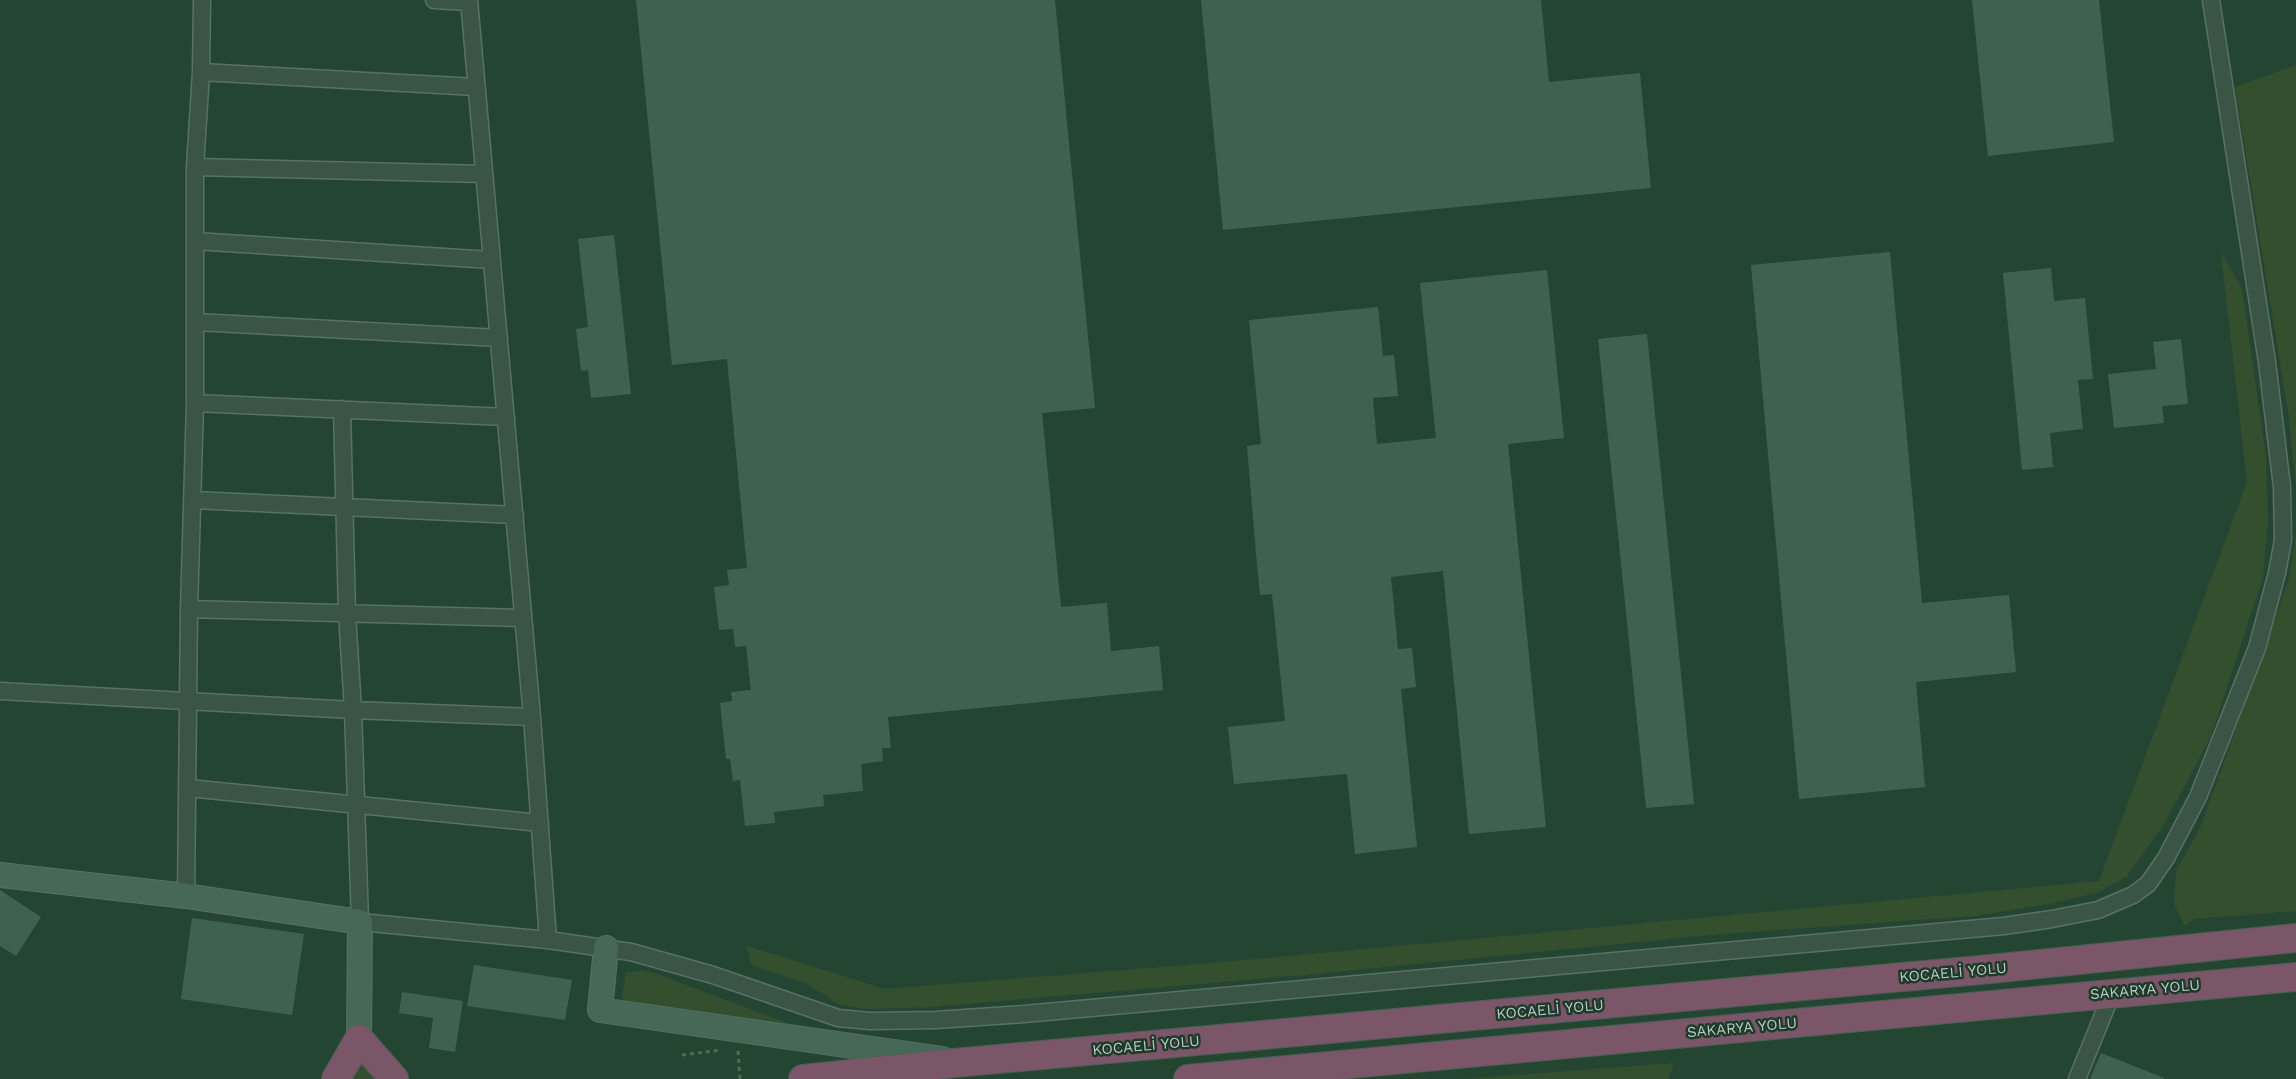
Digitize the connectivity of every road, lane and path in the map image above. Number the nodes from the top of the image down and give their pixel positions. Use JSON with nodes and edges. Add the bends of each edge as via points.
{"nodes":[{"id":1,"x":202,"y":0,"type":"edge"},
{"id":2,"x":434,"y":0,"type":"edge"},
{"id":3,"x":2211,"y":0,"type":"edge"},
{"id":4,"x":469,"y":1,"type":"edge"},
{"id":5,"x":201,"y":72,"type":"junction"},
{"id":6,"x":476,"y":87,"type":"junction"},
{"id":7,"x":195,"y":167,"type":"junction"},
{"id":8,"x":484,"y":174,"type":"junction"},
{"id":9,"x":195,"y":241,"type":"junction"},
{"id":10,"x":492,"y":260,"type":"junction"},
{"id":11,"x":196,"y":322,"type":"junction"},
{"id":12,"x":499,"y":338,"type":"junction"},
{"id":13,"x":195,"y":403,"type":"junction"},
{"id":14,"x":342,"y":410,"type":"junction"},
{"id":15,"x":506,"y":416,"type":"junction"},
{"id":16,"x":193,"y":500,"type":"junction"},
{"id":17,"x":344,"y":508,"type":"junction"},
{"id":18,"x":515,"y":515,"type":"junction"},
{"id":19,"x":190,"y":609,"type":"junction"},
{"id":20,"x":347,"y":614,"type":"junction"},
{"id":21,"x":523,"y":618,"type":"junction"},
{"id":22,"x":0,"y":691,"type":"edge"},
{"id":23,"x":190,"y":700,"type":"junction"},
{"id":24,"x":353,"y":710,"type":"junction"},
{"id":25,"x":532,"y":716,"type":"junction"},
{"id":26,"x":188,"y":788,"type":"junction"},
{"id":27,"x":357,"y":806,"type":"junction"},
{"id":28,"x":540,"y":823,"type":"junction"},
{"id":29,"x":0,"y":875,"type":"edge"},
{"id":30,"x":186,"y":896,"type":"junction"},
{"id":31,"x":360,"y":922,"type":"junction"},
{"id":32,"x":2296,"y":938,"type":"edge"},
{"id":33,"x":548,"y":940,"type":"junction"},
{"id":34,"x":606,"y":948,"type":"junction"},
{"id":35,"x":2296,"y":977,"type":"edge"},
{"id":36,"x":2112,"y":993,"type":"junction"},
{"id":37,"x":359,"y":1039,"type":"junction"},
{"id":38,"x":737,"y":1048,"type":"dead end"},
{"id":39,"x":728,"y":1049,"type":"dead end"},
{"id":40,"x":682,"y":1055,"type":"dead end"},
{"id":41,"x":965,"y":1062,"type":"junction"},
{"id":42,"x":1297,"y":1070,"type":"junction"},
{"id":43,"x":336,"y":1079,"type":"edge"},
{"id":44,"x":394,"y":1079,"type":"edge"},
{"id":45,"x":740,"y":1079,"type":"edge"},
{"id":46,"x":803,"y":1079,"type":"edge"},
{"id":47,"x":1188,"y":1079,"type":"edge"},
{"id":48,"x":1270,"y":1079,"type":"edge"},
{"id":49,"x":2077,"y":1079,"type":"edge"}],
"edges":[{"from":1,"to":5,"type":"street"},
{"from":2,"to":4,"type":"street"},
{"from":3,"to":34,"type":"street","via":[[2267,362],[2282,487],[2283,540],[2257,648],[2198,797],[2166,858],[2148,884],[2133,895],[2098,910],[2004,926],[936,1020],[870,1022],[838,1018],[713,975]]},
{"from":4,"to":6,"type":"street"},
{"from":5,"to":6,"type":"street"},
{"from":5,"to":7,"type":"street"},
{"from":6,"to":8,"type":"street"},
{"from":7,"to":8,"type":"street"},
{"from":7,"to":9,"type":"street"},
{"from":8,"to":10,"type":"street"},
{"from":9,"to":10,"type":"street"},
{"from":9,"to":11,"type":"street"},
{"from":10,"to":12,"type":"street"},
{"from":11,"to":12,"type":"street"},
{"from":11,"to":13,"type":"street"},
{"from":12,"to":15,"type":"street"},
{"from":13,"to":14,"type":"street"},
{"from":13,"to":16,"type":"street"},
{"from":14,"to":15,"type":"street"},
{"from":14,"to":17,"type":"street"},
{"from":15,"to":18,"type":"street"},
{"from":16,"to":17,"type":"street"},
{"from":16,"to":19,"type":"street"},
{"from":17,"to":18,"type":"street"},
{"from":17,"to":20,"type":"street"},
{"from":18,"to":21,"type":"street"},
{"from":19,"to":20,"type":"street"},
{"from":19,"to":23,"type":"street"},
{"from":20,"to":21,"type":"street"},
{"from":20,"to":24,"type":"street"},
{"from":21,"to":25,"type":"street"},
{"from":22,"to":23,"type":"street"},
{"from":23,"to":24,"type":"street"},
{"from":23,"to":26,"type":"street"},
{"from":24,"to":25,"type":"street"},
{"from":24,"to":27,"type":"street"},
{"from":25,"to":28,"type":"street"},
{"from":26,"to":27,"type":"street"},
{"from":26,"to":30,"type":"street"},
{"from":27,"to":28,"type":"street"},
{"from":27,"to":31,"type":"street"},
{"from":28,"to":33,"type":"street"},
{"from":29,"to":30,"type":"main road"},
{"from":30,"to":31,"type":"main road"},
{"from":31,"to":33,"type":"street"},
{"from":31,"to":37,"type":"main road"},
{"from":32,"to":41,"type":"highway","name":"KOCAELİ YOLU","via":[[1971,971]]},
{"from":33,"to":34,"type":"street"},
{"from":34,"to":41,"type":"main road","via":[[600,1010]]},
{"from":35,"to":36,"type":"highway","name":"SAKARYA YOLU"},
{"from":36,"to":42,"type":"highway","name":"SAKARYA YOLU"},
{"from":36,"to":49,"type":"street"},
{"from":37,"to":43,"type":"highway"},
{"from":37,"to":44,"type":"highway"},
{"from":38,"to":45,"type":"path"},
{"from":39,"to":40,"type":"path"},
{"from":41,"to":46,"type":"highway","name":"KOCAELİ YOLU"},
{"from":42,"to":47,"type":"highway","name":"SAKARYA YOLU"},
{"from":42,"to":48,"type":"highway"}]}
